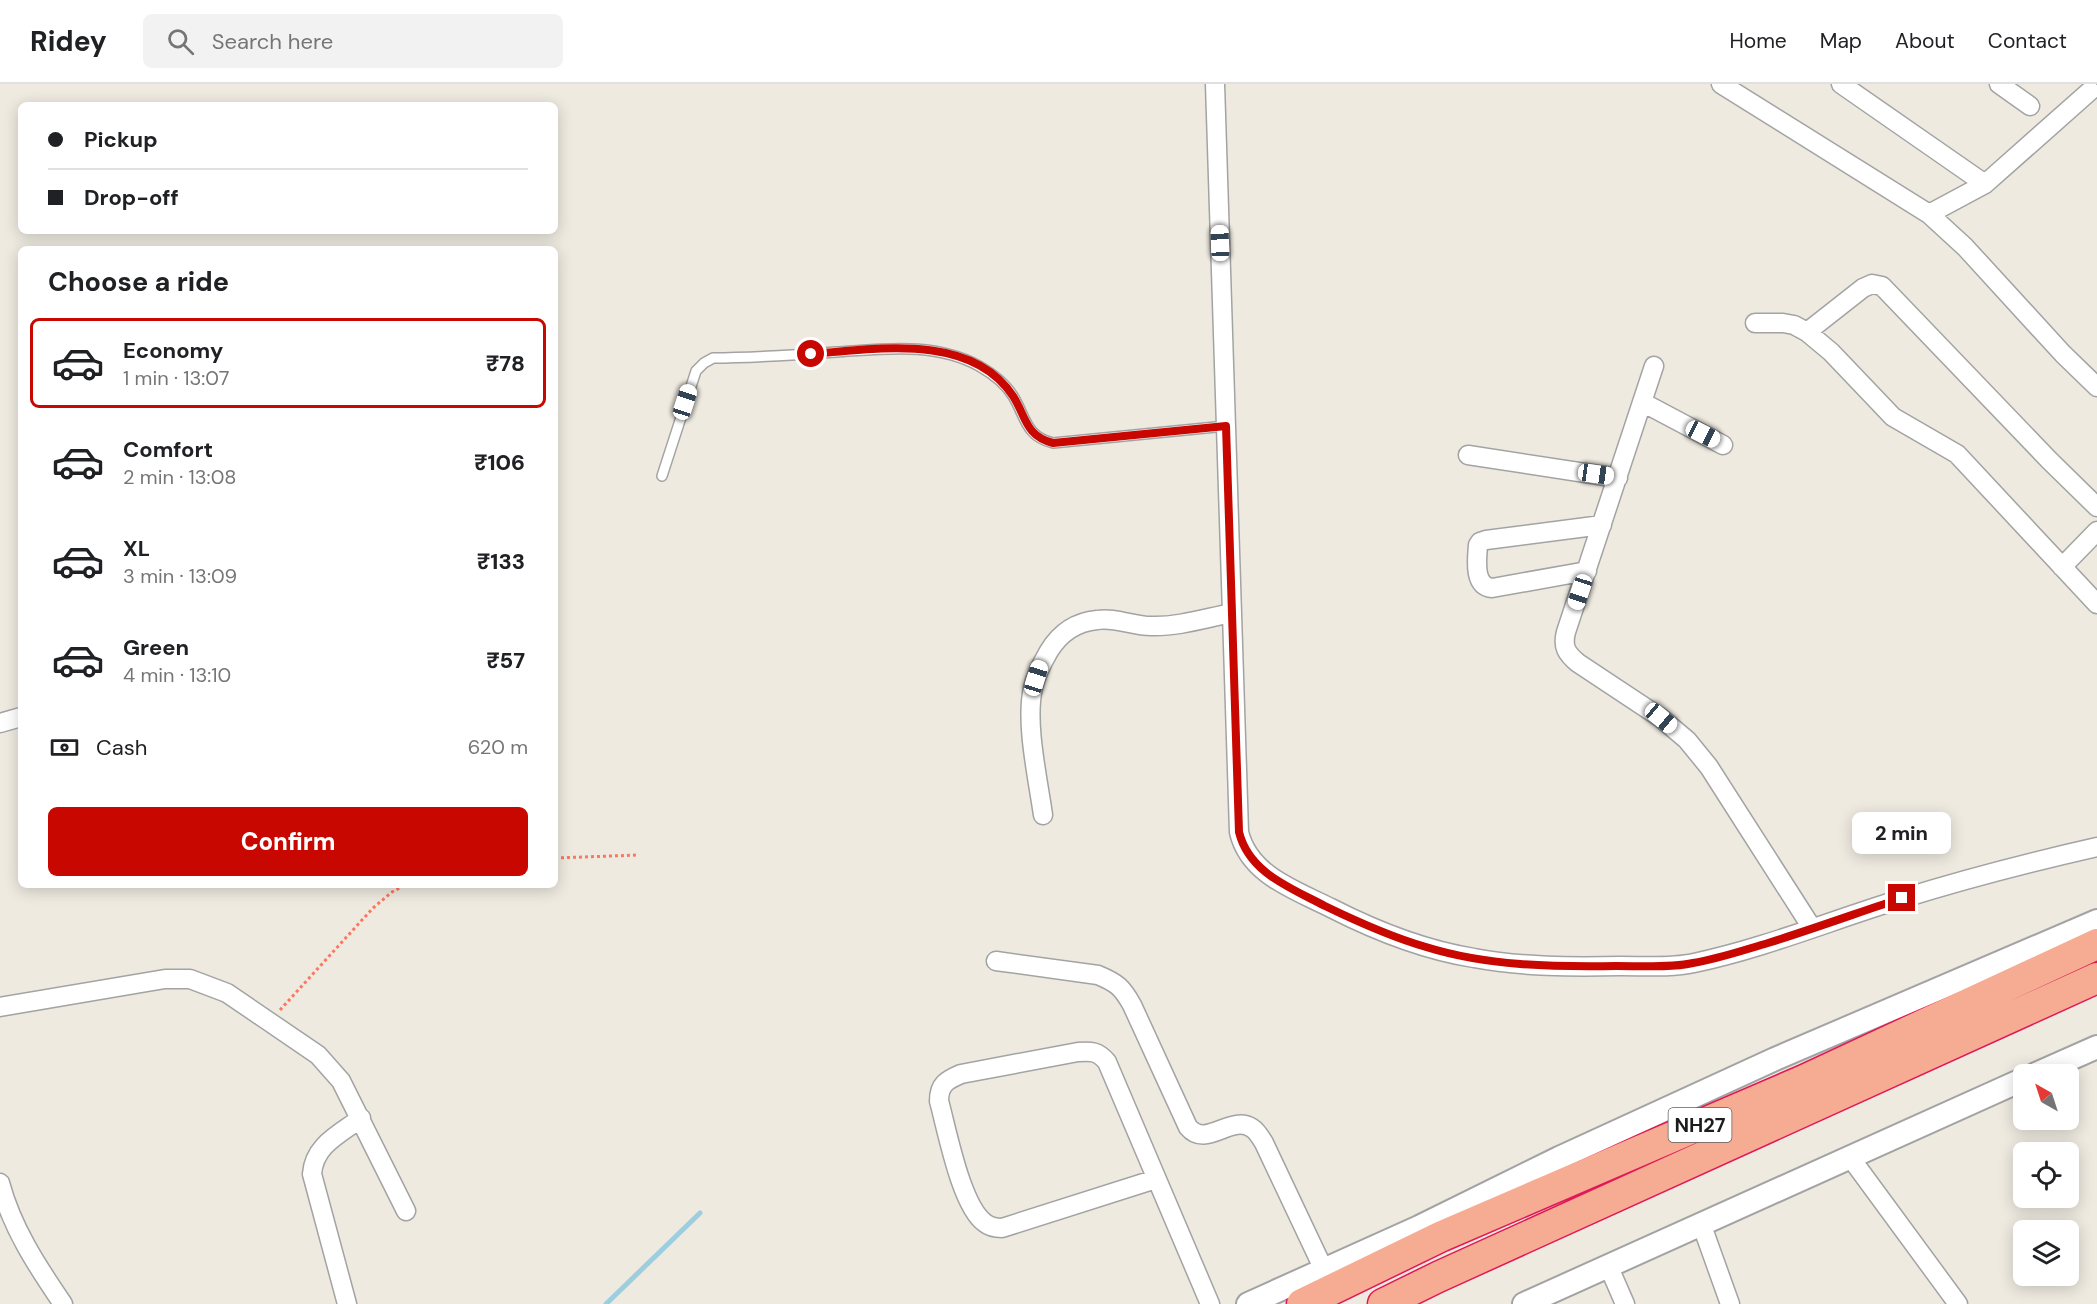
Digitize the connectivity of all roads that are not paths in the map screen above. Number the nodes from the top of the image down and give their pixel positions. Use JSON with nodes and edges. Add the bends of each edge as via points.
{"nodes":[{"id":1,"x":1215,"y":84,"type":"edge"},
{"id":2,"x":1841,"y":84,"type":"edge"},
{"id":3,"x":1999,"y":84,"type":"edge"},
{"id":4,"x":1733,"y":86,"type":"edge"},
{"id":5,"x":2090,"y":91,"type":"edge"},
{"id":6,"x":2030,"y":106,"type":"dead end"},
{"id":7,"x":1985,"y":184,"type":"junction"},
{"id":8,"x":1929,"y":214,"type":"junction"},
{"id":9,"x":1755,"y":323,"type":"dead end"},
{"id":10,"x":1807,"y":333,"type":"junction"},
{"id":11,"x":1654,"y":366,"type":"dead end"},
{"id":12,"x":2097,"y":387,"type":"edge"},
{"id":13,"x":1642,"y":402,"type":"junction"},
{"id":14,"x":1226,"y":426,"type":"junction"},
{"id":15,"x":1723,"y":445,"type":"dead end"},
{"id":16,"x":1468,"y":455,"type":"dead end"},
{"id":17,"x":662,"y":476,"type":"dead end"},
{"id":18,"x":1618,"y":478,"type":"junction"},
{"id":19,"x":2097,"y":507,"type":"edge"},
{"id":20,"x":1602,"y":525,"type":"junction"},
{"id":21,"x":2097,"y":531,"type":"edge"},
{"id":22,"x":2062,"y":567,"type":"junction"},
{"id":23,"x":1587,"y":571,"type":"junction"},
{"id":24,"x":2097,"y":604,"type":"edge"},
{"id":25,"x":1232,"y":613,"type":"junction"},
{"id":26,"x":18,"y":718,"type":"edge"},
{"id":27,"x":0,"y":723,"type":"edge"},
{"id":28,"x":1043,"y":815,"type":"dead end"},
{"id":29,"x":2097,"y":847,"type":"edge"},
{"id":30,"x":2097,"y":921,"type":"edge"},
{"id":31,"x":1812,"y":928,"type":"junction"},
{"id":32,"x":2097,"y":944,"type":"edge"},
{"id":33,"x":996,"y":961,"type":"dead end"},
{"id":34,"x":2097,"y":978,"type":"edge"},
{"id":35,"x":0,"y":1007,"type":"edge"},
{"id":36,"x":2097,"y":1047,"type":"edge"},
{"id":37,"x":2059,"y":1064,"type":"edge"},
{"id":38,"x":2013,"y":1084,"type":"edge"},
{"id":39,"x":361,"y":1118,"type":"junction"},
{"id":40,"x":1850,"y":1157,"type":"junction"},
{"id":41,"x":1156,"y":1179,"type":"junction"},
{"id":42,"x":0,"y":1183,"type":"edge"},
{"id":43,"x":406,"y":1211,"type":"dead end"},
{"id":44,"x":1701,"y":1223,"type":"junction"},
{"id":45,"x":1608,"y":1265,"type":"junction"},
{"id":46,"x":1324,"y":1270,"type":"junction"},
{"id":47,"x":1533,"y":1302,"type":"edge"},
{"id":48,"x":63,"y":1304,"type":"edge"},
{"id":49,"x":346,"y":1304,"type":"edge"},
{"id":50,"x":1210,"y":1304,"type":"edge"},
{"id":51,"x":1248,"y":1304,"type":"edge"},
{"id":52,"x":1302,"y":1304,"type":"edge"},
{"id":53,"x":1383,"y":1304,"type":"edge"},
{"id":54,"x":1625,"y":1304,"type":"edge"},
{"id":55,"x":1730,"y":1304,"type":"edge"},
{"id":56,"x":1958,"y":1304,"type":"edge"}],
"edges":[{"from":1,"to":14,"type":"street"},
{"from":2,"to":7,"type":"street"},
{"from":3,"to":6,"type":"street"},
{"from":4,"to":8,"type":"street"},
{"from":5,"to":7,"type":"street"},
{"from":7,"to":8,"type":"street"},
{"from":8,"to":12,"type":"street"},
{"from":9,"to":10,"type":"street","via":[[1794,325]]},
{"from":10,"to":19,"type":"street","via":[[1863,288],[1882,286]]},
{"from":10,"to":22,"type":"street","via":[[1831,352],[1893,417],[1957,454]]},
{"from":11,"to":13,"type":"street"},
{"from":13,"to":15,"type":"street"},
{"from":13,"to":18,"type":"street"},
{"from":14,"to":17,"type":"lane","via":[[1053,443],[1030,429],[1000,380],[963,358],[939,351],[905,348],[713,358],[696,371]]},
{"from":14,"to":25,"type":"street"},
{"from":16,"to":18,"type":"street"},
{"from":18,"to":20,"type":"street"},
{"from":20,"to":23,"type":"street"},
{"from":20,"to":23,"type":"street","via":[[1486,540],[1478,545],[1478,577],[1486,588]]},
{"from":21,"to":22,"type":"street"},
{"from":22,"to":24,"type":"street"},
{"from":23,"to":31,"type":"street","via":[[1564,640],[1569,655],[1687,740],[1709,767]]},
{"from":25,"to":28,"type":"street","via":[[1164,626],[1100,619],[1084,622],[1059,638],[1040,665],[1032,690],[1031,723]]},
{"from":25,"to":31,"type":"street","via":[[1239,832],[1245,851],[1282,884],[1363,925],[1428,948],[1516,964],[1692,964]]},
{"from":26,"to":27,"type":"street"},
{"from":29,"to":31,"type":"street","via":[[1902,898]]},
{"from":30,"to":46,"type":"street","via":[[1775,1059]]},
{"from":32,"to":52,"type":"highway","number":"NH27","via":[[1802,1081],[1442,1236]]},
{"from":33,"to":46,"type":"street","via":[[1098,975],[1122,988],[1188,1127],[1200,1135],[1233,1126],[1253,1128],[1264,1143]]},
{"from":34,"to":53,"type":"highway","number":"NH27"},
{"from":35,"to":39,"type":"street","via":[[165,979],[190,980],[227,993],[318,1055],[341,1081]]},
{"from":36,"to":37,"type":"street"},
{"from":38,"to":40,"type":"street"},
{"from":39,"to":43,"type":"street"},
{"from":39,"to":49,"type":"street","via":[[317,1153],[312,1174]]},
{"from":40,"to":44,"type":"street"},
{"from":40,"to":56,"type":"street"},
{"from":41,"to":41,"type":"street","via":[[1002,1228],[993,1227],[976,1215],[966,1197],[939,1091],[961,1074],[1078,1052],[1097,1052],[1107,1062]]},
{"from":41,"to":50,"type":"street"},
{"from":42,"to":48,"type":"street","via":[[23,1241]]},
{"from":44,"to":45,"type":"street"},
{"from":44,"to":55,"type":"street"},
{"from":45,"to":47,"type":"street"},
{"from":45,"to":54,"type":"street"},
{"from":46,"to":51,"type":"street"}]}
